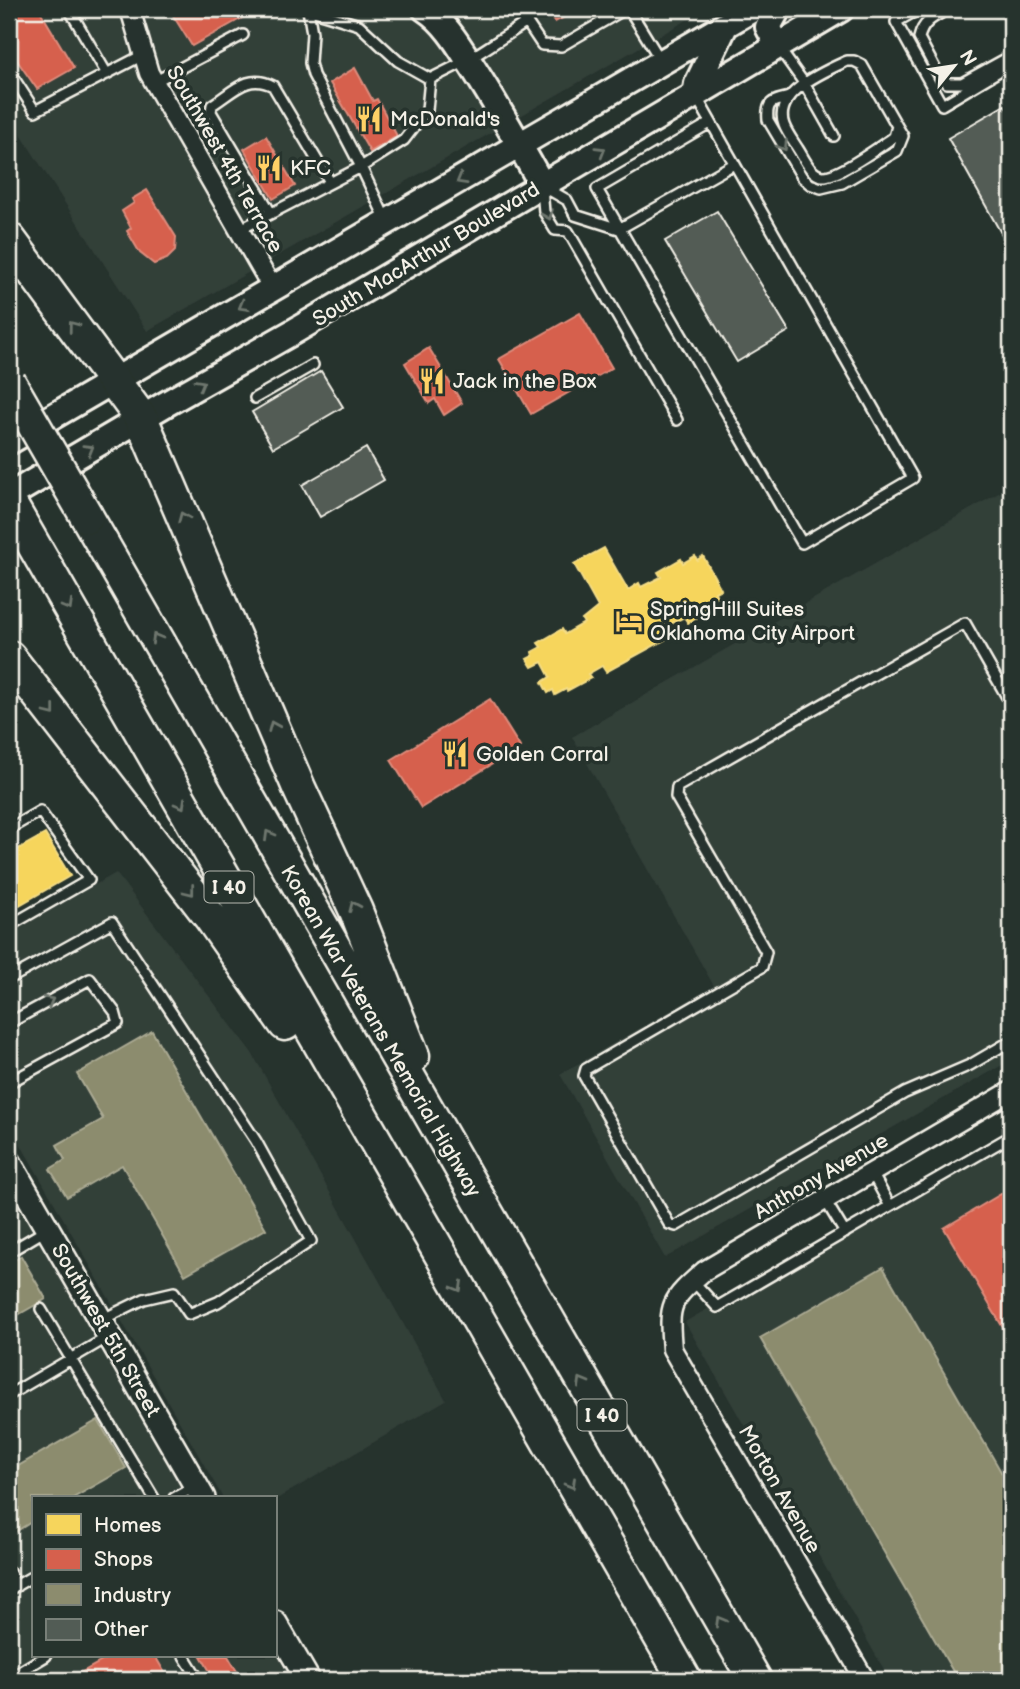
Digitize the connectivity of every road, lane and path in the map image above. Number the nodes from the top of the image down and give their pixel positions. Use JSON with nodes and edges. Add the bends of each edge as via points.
{"nodes":[{"id":1,"x":69,"y":9,"type":"edge"},
{"id":2,"x":130,"y":9,"type":"edge"},
{"id":3,"x":307,"y":9,"type":"edge"},
{"id":4,"x":425,"y":9,"type":"edge"},
{"id":5,"x":518,"y":9,"type":"edge"},
{"id":6,"x":627,"y":9,"type":"edge"},
{"id":7,"x":753,"y":9,"type":"edge"},
{"id":8,"x":778,"y":9,"type":"edge"},
{"id":9,"x":841,"y":9,"type":"edge"},
{"id":10,"x":919,"y":9,"type":"edge"},
{"id":11,"x":949,"y":9,"type":"edge"},
{"id":12,"x":527,"y":22,"type":"junction"},
{"id":13,"x":726,"y":25,"type":"junction"},
{"id":14,"x":243,"y":35,"type":"dead end"},
{"id":15,"x":778,"y":46,"type":"junction"},
{"id":16,"x":143,"y":55,"type":"junction"},
{"id":17,"x":1011,"y":56,"type":"edge"},
{"id":18,"x":468,"y":60,"type":"junction"},
{"id":19,"x":662,"y":62,"type":"junction"},
{"id":20,"x":1011,"y":64,"type":"edge"},
{"id":21,"x":9,"y":72,"type":"edge"},
{"id":22,"x":107,"y":74,"type":"junction"},
{"id":23,"x":430,"y":79,"type":"junction"},
{"id":24,"x":154,"y":82,"type":"junction"},
{"id":25,"x":803,"y":83,"type":"junction"},
{"id":26,"x":695,"y":95,"type":"junction"},
{"id":27,"x":790,"y":97,"type":"junction"},
{"id":28,"x":710,"y":123,"type":"junction"},
{"id":29,"x":897,"y":126,"type":"junction"},
{"id":30,"x":834,"y":136,"type":"dead end"},
{"id":31,"x":520,"y":146,"type":"junction"},
{"id":32,"x":734,"y":164,"type":"junction"},
{"id":33,"x":361,"y":166,"type":"junction"},
{"id":34,"x":330,"y":183,"type":"junction"},
{"id":35,"x":542,"y":186,"type":"junction"},
{"id":36,"x":271,"y":213,"type":"junction"},
{"id":37,"x":575,"y":215,"type":"junction"},
{"id":38,"x":388,"y":222,"type":"junction"},
{"id":39,"x":619,"y":229,"type":"junction"},
{"id":40,"x":239,"y":230,"type":"junction"},
{"id":41,"x":568,"y":231,"type":"junction"},
{"id":42,"x":9,"y":240,"type":"edge"},
{"id":43,"x":273,"y":289,"type":"junction"},
{"id":44,"x":313,"y":365,"type":"dead end"},
{"id":45,"x":114,"y":381,"type":"junction"},
{"id":46,"x":9,"y":382,"type":"edge"},
{"id":47,"x":255,"y":398,"type":"dead end"},
{"id":48,"x":141,"y":418,"type":"junction"},
{"id":49,"x":677,"y":420,"type":"dead end"},
{"id":50,"x":9,"y":442,"type":"edge"},
{"id":51,"x":9,"y":496,"type":"edge"},
{"id":52,"x":9,"y":502,"type":"edge"},
{"id":53,"x":9,"y":657,"type":"edge"},
{"id":54,"x":1011,"y":704,"type":"edge"},
{"id":55,"x":9,"y":829,"type":"edge"},
{"id":56,"x":9,"y":926,"type":"edge"},
{"id":57,"x":9,"y":979,"type":"edge"},
{"id":58,"x":9,"y":1023,"type":"edge"},
{"id":59,"x":1011,"y":1041,"type":"edge"},
{"id":60,"x":9,"y":1070,"type":"edge"},
{"id":61,"x":1011,"y":1091,"type":"edge"},
{"id":62,"x":1011,"y":1136,"type":"edge"},
{"id":63,"x":449,"y":1149,"type":"junction"},
{"id":64,"x":9,"y":1162,"type":"edge"},
{"id":65,"x":872,"y":1173,"type":"junction"},
{"id":66,"x":825,"y":1200,"type":"junction"},
{"id":67,"x":890,"y":1206,"type":"junction"},
{"id":68,"x":423,"y":1228,"type":"junction"},
{"id":69,"x":47,"y":1229,"type":"junction"},
{"id":70,"x":845,"y":1233,"type":"junction"},
{"id":71,"x":9,"y":1252,"type":"edge"},
{"id":72,"x":693,"y":1281,"type":"junction"},
{"id":73,"x":41,"y":1308,"type":"dead end"},
{"id":74,"x":669,"y":1316,"type":"joint"},
{"id":75,"x":104,"y":1328,"type":"junction"},
{"id":76,"x":71,"y":1358,"type":"junction"},
{"id":77,"x":9,"y":1395,"type":"edge"},
{"id":78,"x":199,"y":1492,"type":"edge"},
{"id":79,"x":153,"y":1496,"type":"edge"},
{"id":80,"x":9,"y":1572,"type":"edge"},
{"id":81,"x":32,"y":1578,"type":"edge"},
{"id":82,"x":13,"y":1588,"type":"edge"},
{"id":83,"x":276,"y":1625,"type":"edge"},
{"id":84,"x":43,"y":1658,"type":"edge"},
{"id":85,"x":185,"y":1658,"type":"edge"},
{"id":86,"x":9,"y":1678,"type":"edge"},
{"id":87,"x":199,"y":1680,"type":"edge"},
{"id":88,"x":308,"y":1680,"type":"edge"},
{"id":89,"x":685,"y":1680,"type":"edge"},
{"id":90,"x":755,"y":1680,"type":"edge"},
{"id":91,"x":865,"y":1680,"type":"edge"}],
"edges":[{"from":1,"to":22,"type":"lane"},
{"from":2,"to":16,"type":"street","name":"Southwest 4th Terrace"},
{"from":3,"to":23,"type":"lane","via":[[359,25],[398,61]]},
{"from":3,"to":33,"type":"lane","via":[[313,75]]},
{"from":4,"to":18,"type":"main road","via":[[435,15]]},
{"from":5,"to":12,"type":"lane"},
{"from":6,"to":12,"type":"lane","via":[[561,46],[541,45]]},
{"from":6,"to":19,"type":"lane"},
{"from":7,"to":13,"type":"main road"},
{"from":8,"to":15,"type":"main road","via":[[768,27]]},
{"from":9,"to":15,"type":"main road","name":"South MacArthur Boulevard"},
{"from":10,"to":20,"type":"lane","via":[[897,22],[942,105]]},
{"from":11,"to":17,"type":"lane","via":[[927,21],[919,38],[947,83],[962,83]]},
{"from":12,"to":18,"type":"lane"},
{"from":13,"to":19,"type":"main road"},
{"from":13,"to":26,"type":"main road","via":[[696,84]]},
{"from":14,"to":24,"type":"lane"},
{"from":15,"to":25,"type":"lane"},
{"from":15,"to":26,"type":"main road","name":"South MacArthur Boulevard"},
{"from":16,"to":22,"type":"lane"},
{"from":16,"to":24,"type":"street","name":"Southwest 4th Terrace"},
{"from":18,"to":23,"type":"lane"},
{"from":18,"to":31,"type":"main road"},
{"from":19,"to":31,"type":"main road"},
{"from":21,"to":22,"type":"lane","via":[[34,111]]},
{"from":23,"to":33,"type":"lane","via":[[427,110],[404,140]]},
{"from":24,"to":40,"type":"street","name":"Southwest 4th Terrace"},
{"from":25,"to":27,"type":"lane"},
{"from":25,"to":29,"type":"lane","via":[[854,61],[862,65]]},
{"from":25,"to":30,"type":"lane"},
{"from":26,"to":28,"type":"lane"},
{"from":35,"to":26,"type":"main road","name":"South MacArthur Boulevard","one_way":true},
{"from":27,"to":29,"type":"lane","via":[[783,123],[812,171],[821,176],[844,168],[894,137]]},
{"from":27,"to":29,"type":"lane","one_way":true,"via":[[770,104],[768,120],[802,177],[821,188],[842,183],[897,151],[903,136]]},
{"from":28,"to":32,"type":"lane"},
{"from":28,"to":39,"type":"lane","via":[[597,189]]},
{"from":31,"to":35,"type":"main road"},
{"from":31,"to":38,"type":"main road","one_way":true},
{"from":32,"to":39,"type":"lane"},
{"from":32,"to":39,"type":"lane","via":[[914,478],[802,543]]},
{"from":33,"to":34,"type":"lane"},
{"from":33,"to":38,"type":"lane"},
{"from":34,"to":36,"type":"lane"},
{"from":34,"to":36,"type":"lane","via":[[273,86],[260,79],[248,82],[212,104],[211,112]]},
{"from":35,"to":37,"type":"lane","via":[[567,200]]},
{"from":35,"to":41,"type":"lane","one_way":true,"via":[[544,212],[555,230]]},
{"from":48,"to":35,"type":"main road","name":"South MacArthur Boulevard","one_way":true},
{"from":36,"to":40,"type":"lane"},
{"from":37,"to":39,"type":"lane"},
{"from":37,"to":41,"type":"lane"},
{"from":38,"to":43,"type":"main road"},
{"from":40,"to":43,"type":"street","name":"Southwest 4th Terrace"},
{"from":41,"to":49,"type":"lane"},
{"from":45,"to":42,"type":"highway","one_way":true},
{"from":43,"to":45,"type":"main road","one_way":true},
{"from":44,"to":47,"type":"lane"},
{"from":45,"to":48,"type":"highway"},
{"from":45,"to":50,"type":"main road"},
{"from":63,"to":46,"type":"highway","name":"Korean War Veterans Memorial Highway","number":"I 40","one_way":true,"bridge":true},
{"from":51,"to":48,"type":"main road","name":"South MacArthur Boulevard","one_way":true},
{"from":63,"to":48,"type":"highway","one_way":true,"via":[[361,923]]},
{"from":52,"to":68,"type":"highway","number":"I 40","one_way":true},
{"from":53,"to":68,"type":"highway","one_way":true,"via":[[240,957]]},
{"from":54,"to":59,"type":"lane","via":[[965,623],[677,787],[676,797],[766,952],[762,967],[586,1069],[584,1076],[669,1224],[676,1226],[905,1093]]},
{"from":55,"to":56,"type":"lane","via":[[40,811],[89,880]]},
{"from":57,"to":75,"type":"lane","via":[[112,922],[256,1141],[311,1241],[218,1302],[189,1314],[174,1292],[144,1298]]},
{"from":58,"to":60,"type":"lane","one_way":true,"via":[[90,979],[118,1023],[14,1080]]},
{"from":61,"to":65,"type":"street","name":"Anthony Avenue"},
{"from":62,"to":67,"type":"lane"},
{"from":90,"to":63,"type":"highway","name":"Korean War Veterans Memorial Highway","number":"I 40","one_way":true},
{"from":64,"to":69,"type":"street","name":"Southwest 5th Street"},
{"from":65,"to":66,"type":"street","name":"Anthony Avenue"},
{"from":65,"to":67,"type":"lane"},
{"from":66,"to":70,"type":"lane"},
{"from":66,"to":72,"type":"street","name":"Anthony Avenue"},
{"from":67,"to":70,"type":"lane"},
{"from":68,"to":89,"type":"highway","number":"I 40","one_way":true},
{"from":69,"to":71,"type":"lane"},
{"from":69,"to":75,"type":"street","name":"Southwest 5th Street"},
{"from":70,"to":72,"type":"lane","via":[[717,1307]]},
{"from":72,"to":74,"type":"street","name":"Anthony Avenue","via":[[677,1295]]},
{"from":73,"to":76,"type":"lane"},
{"from":74,"to":91,"type":"street","name":"Morton Avenue","via":[[672,1349]]},
{"from":75,"to":76,"type":"lane"},
{"from":75,"to":78,"type":"street","name":"Southwest 5th Street"},
{"from":76,"to":77,"type":"lane"},
{"from":76,"to":79,"type":"lane"},
{"from":80,"to":82,"type":"lane"},
{"from":81,"to":82,"type":"lane"},
{"from":83,"to":88,"type":"street"},
{"from":84,"to":86,"type":"lane"},
{"from":85,"to":87,"type":"lane"}]}
